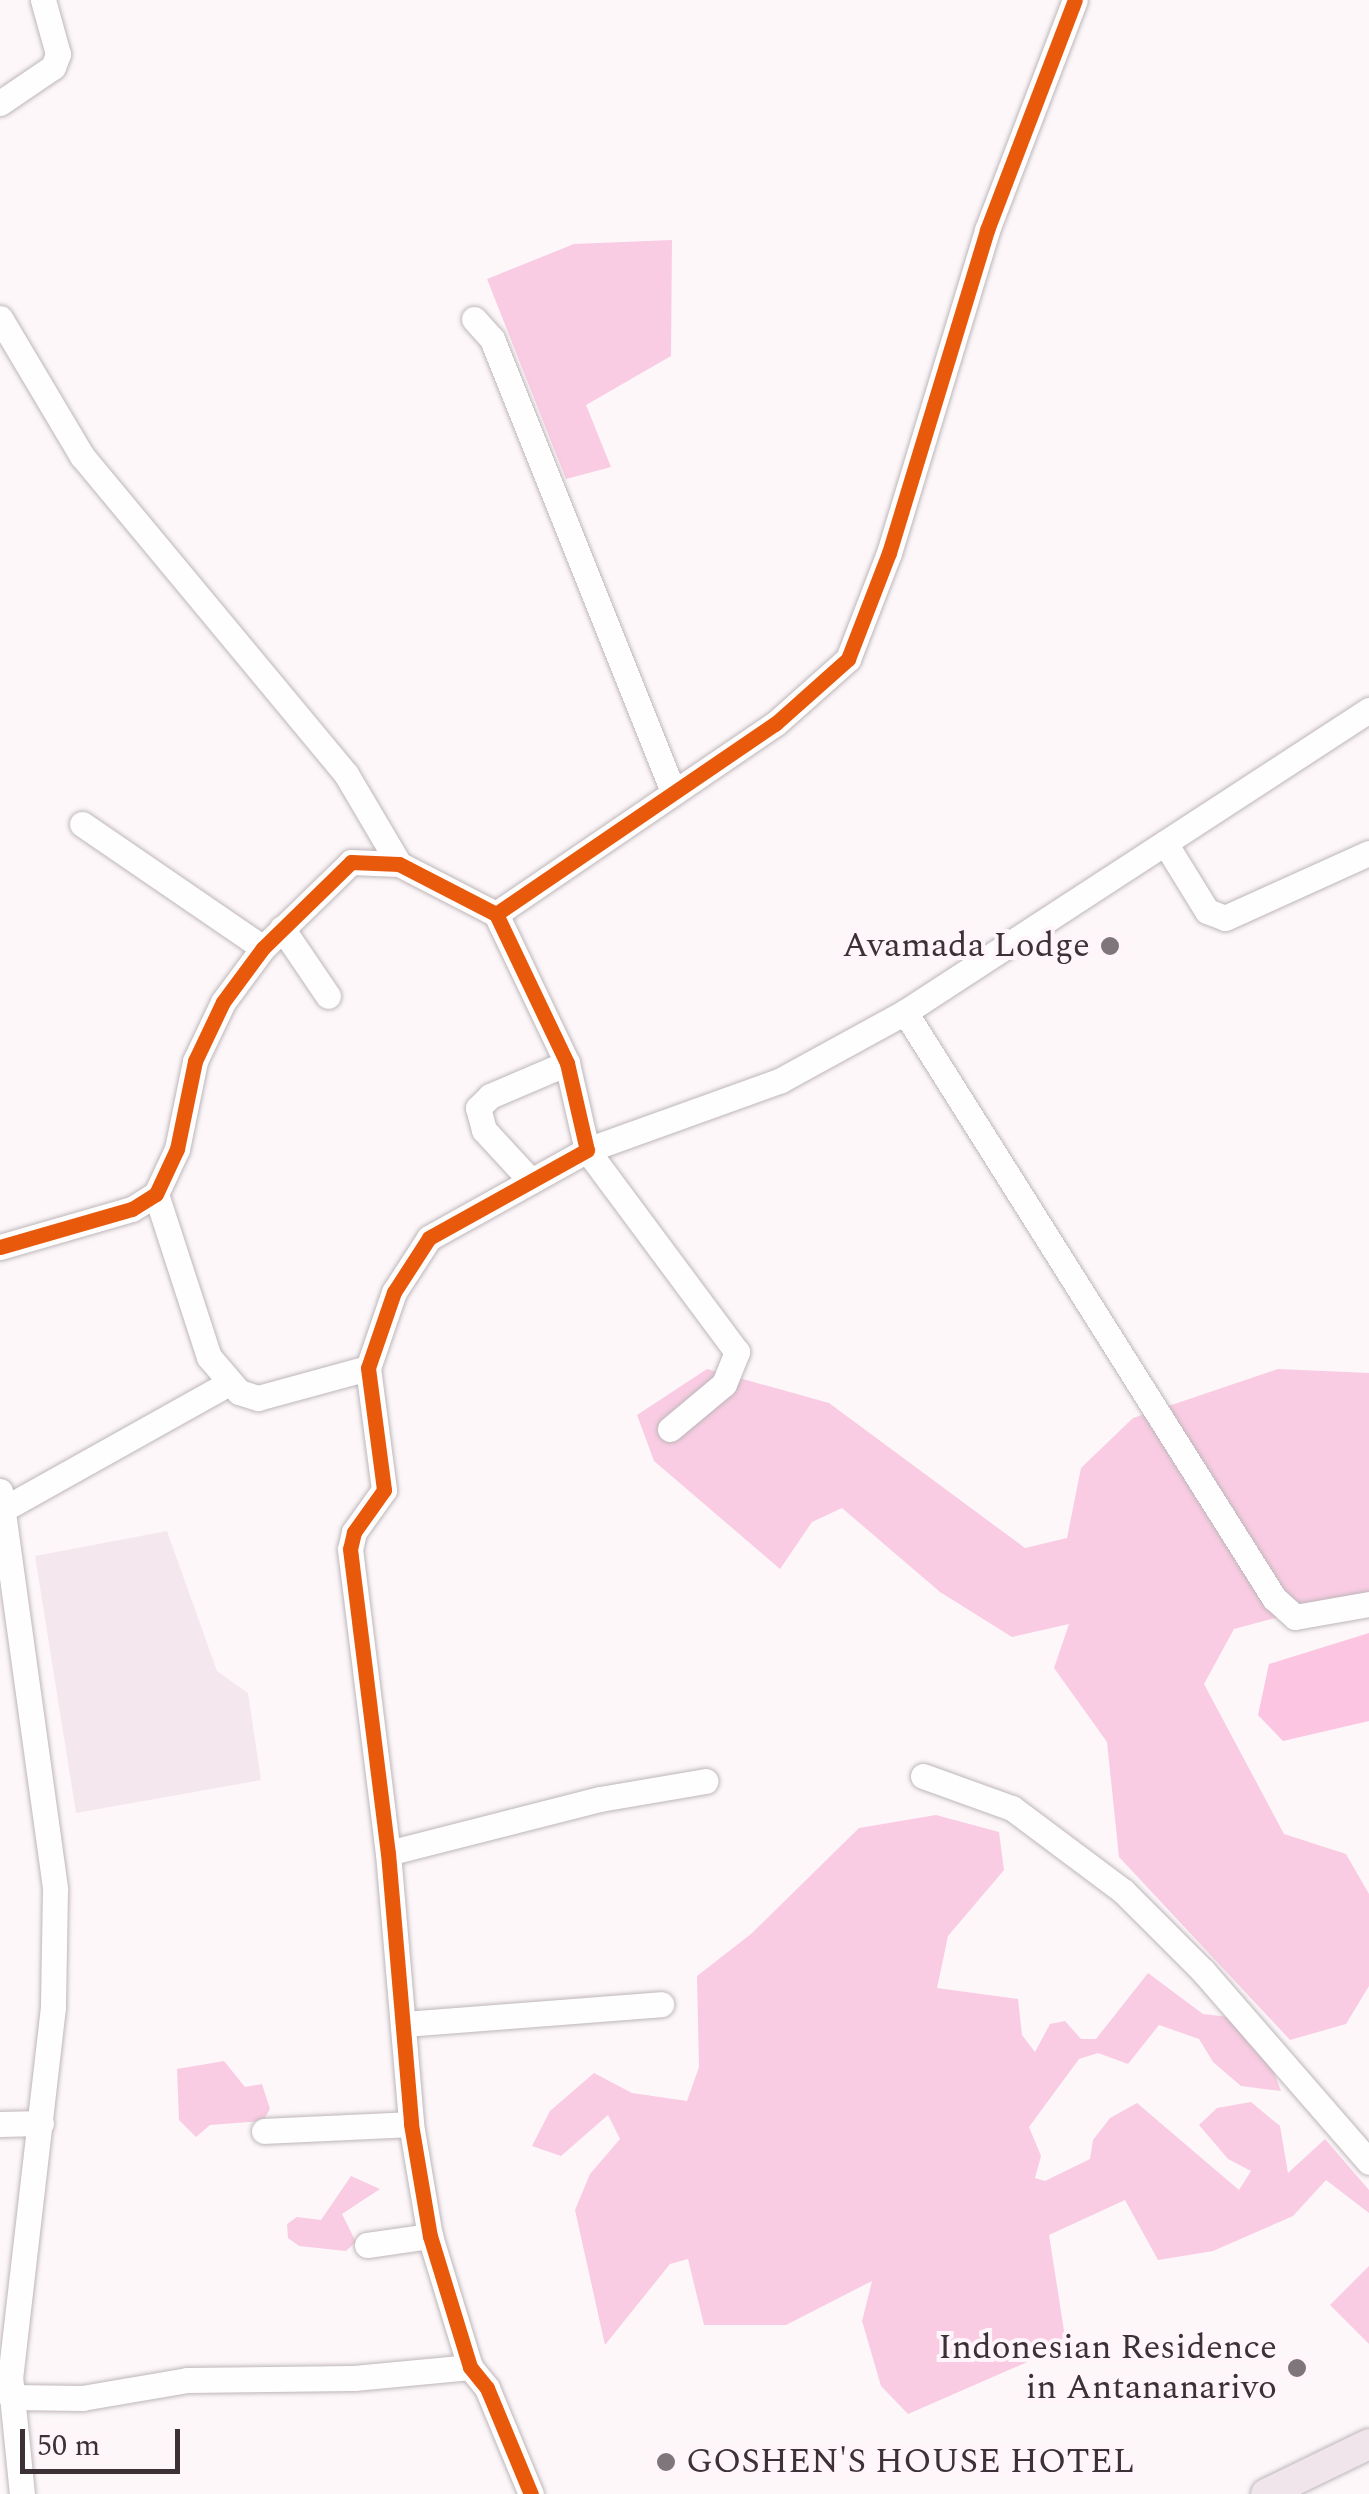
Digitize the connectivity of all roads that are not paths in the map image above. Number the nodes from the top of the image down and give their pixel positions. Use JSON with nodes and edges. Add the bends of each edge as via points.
{"nodes":[{"id":1,"x":42,"y":0,"type":"edge"},
{"id":2,"x":1075,"y":0,"type":"edge"},
{"id":3,"x":0,"y":103,"type":"edge"},
{"id":4,"x":0,"y":318,"type":"edge"},
{"id":5,"x":474,"y":319,"type":"dead end"},
{"id":6,"x":1369,"y":710,"type":"edge"},
{"id":7,"x":673,"y":792,"type":"junction"},
{"id":8,"x":82,"y":824,"type":"dead end"},
{"id":9,"x":1165,"y":843,"type":"junction"},
{"id":10,"x":1369,"y":853,"type":"edge"},
{"id":11,"x":398,"y":864,"type":"junction"},
{"id":12,"x":496,"y":914,"type":"junction"},
{"id":13,"x":282,"y":928,"type":"junction"},
{"id":14,"x":263,"y":948,"type":"junction"},
{"id":15,"x":328,"y":996,"type":"dead end"},
{"id":16,"x":904,"y":1012,"type":"junction"},
{"id":17,"x":567,"y":1063,"type":"junction"},
{"id":18,"x":587,"y":1150,"type":"junction"},
{"id":19,"x":531,"y":1181,"type":"junction"},
{"id":20,"x":156,"y":1194,"type":"junction"},
{"id":21,"x":0,"y":1247,"type":"edge"},
{"id":22,"x":368,"y":1368,"type":"junction"},
{"id":23,"x":228,"y":1383,"type":"junction"},
{"id":24,"x":670,"y":1428,"type":"dead end"},
{"id":25,"x":1,"y":1504,"type":"edge"},
{"id":26,"x":1369,"y":1604,"type":"edge"},
{"id":27,"x":923,"y":1776,"type":"dead end"},
{"id":28,"x":705,"y":1781,"type":"dead end"},
{"id":29,"x":388,"y":1853,"type":"junction"},
{"id":30,"x":661,"y":2004,"type":"dead end"},
{"id":31,"x":404,"y":2024,"type":"junction"},
{"id":32,"x":41,"y":2123,"type":"junction"},
{"id":33,"x":0,"y":2124,"type":"edge"},
{"id":34,"x":411,"y":2124,"type":"junction"},
{"id":35,"x":264,"y":2131,"type":"dead end"},
{"id":36,"x":1369,"y":2162,"type":"edge"},
{"id":37,"x":430,"y":2236,"type":"junction"},
{"id":38,"x":367,"y":2245,"type":"dead end"},
{"id":39,"x":470,"y":2367,"type":"junction"},
{"id":40,"x":7,"y":2383,"type":"edge"},
{"id":41,"x":1369,"y":2444,"type":"edge"},
{"id":42,"x":22,"y":2494,"type":"edge"},
{"id":43,"x":530,"y":2494,"type":"edge"},
{"id":44,"x":1266,"y":2494,"type":"edge"}],
"edges":[{"from":1,"to":3,"type":"street","via":[[58,54],[53,68]]},
{"from":2,"to":7,"type":"street","via":[[987,230],[889,552],[848,659],[800,705]]},
{"from":4,"to":11,"type":"street","via":[[82,456],[346,774]]},
{"from":5,"to":7,"type":"street","via":[[492,340]]},
{"from":6,"to":9,"type":"street"},
{"from":7,"to":12,"type":"street"},
{"from":8,"to":14,"type":"street"},
{"from":9,"to":10,"type":"street","via":[[1207,911],[1225,918]]},
{"from":9,"to":16,"type":"street"},
{"from":11,"to":12,"type":"street"},
{"from":11,"to":13,"type":"street","via":[[350,862]]},
{"from":12,"to":17,"type":"street"},
{"from":13,"to":14,"type":"street"},
{"from":13,"to":15,"type":"street"},
{"from":14,"to":20,"type":"street","via":[[223,1002],[196,1061],[177,1149]]},
{"from":16,"to":18,"type":"street","via":[[781,1080]]},
{"from":16,"to":26,"type":"street","via":[[1274,1598],[1295,1617]]},
{"from":17,"to":18,"type":"street"},
{"from":17,"to":19,"type":"street","via":[[490,1096],[478,1108],[484,1130]]},
{"from":18,"to":19,"type":"street"},
{"from":18,"to":24,"type":"street","via":[[736,1352],[724,1384]]},
{"from":19,"to":22,"type":"street","via":[[429,1238],[394,1292]]},
{"from":20,"to":21,"type":"street","via":[[132,1209]]},
{"from":20,"to":23,"type":"street","via":[[209,1358]]},
{"from":22,"to":23,"type":"street","via":[[258,1398]]},
{"from":22,"to":29,"type":"street","via":[[384,1490],[354,1532],[350,1550]]},
{"from":23,"to":25,"type":"street"},
{"from":25,"to":32,"type":"street","via":[[55,1888]]},
{"from":27,"to":36,"type":"street","via":[[1012,1808],[1123,1891],[1204,1971]]},
{"from":28,"to":29,"type":"street","via":[[600,1798]]},
{"from":29,"to":31,"type":"street"},
{"from":30,"to":31,"type":"street"},
{"from":31,"to":34,"type":"street"},
{"from":32,"to":33,"type":"street"},
{"from":32,"to":40,"type":"street"},
{"from":34,"to":35,"type":"street"},
{"from":34,"to":37,"type":"street"},
{"from":37,"to":38,"type":"street"},
{"from":37,"to":39,"type":"street"},
{"from":39,"to":40,"type":"street","via":[[354,2378],[187,2380],[82,2398]]},
{"from":39,"to":43,"type":"street","via":[[487,2388]]},
{"from":40,"to":42,"type":"street"},
{"from":41,"to":44,"type":"main road"}]}
